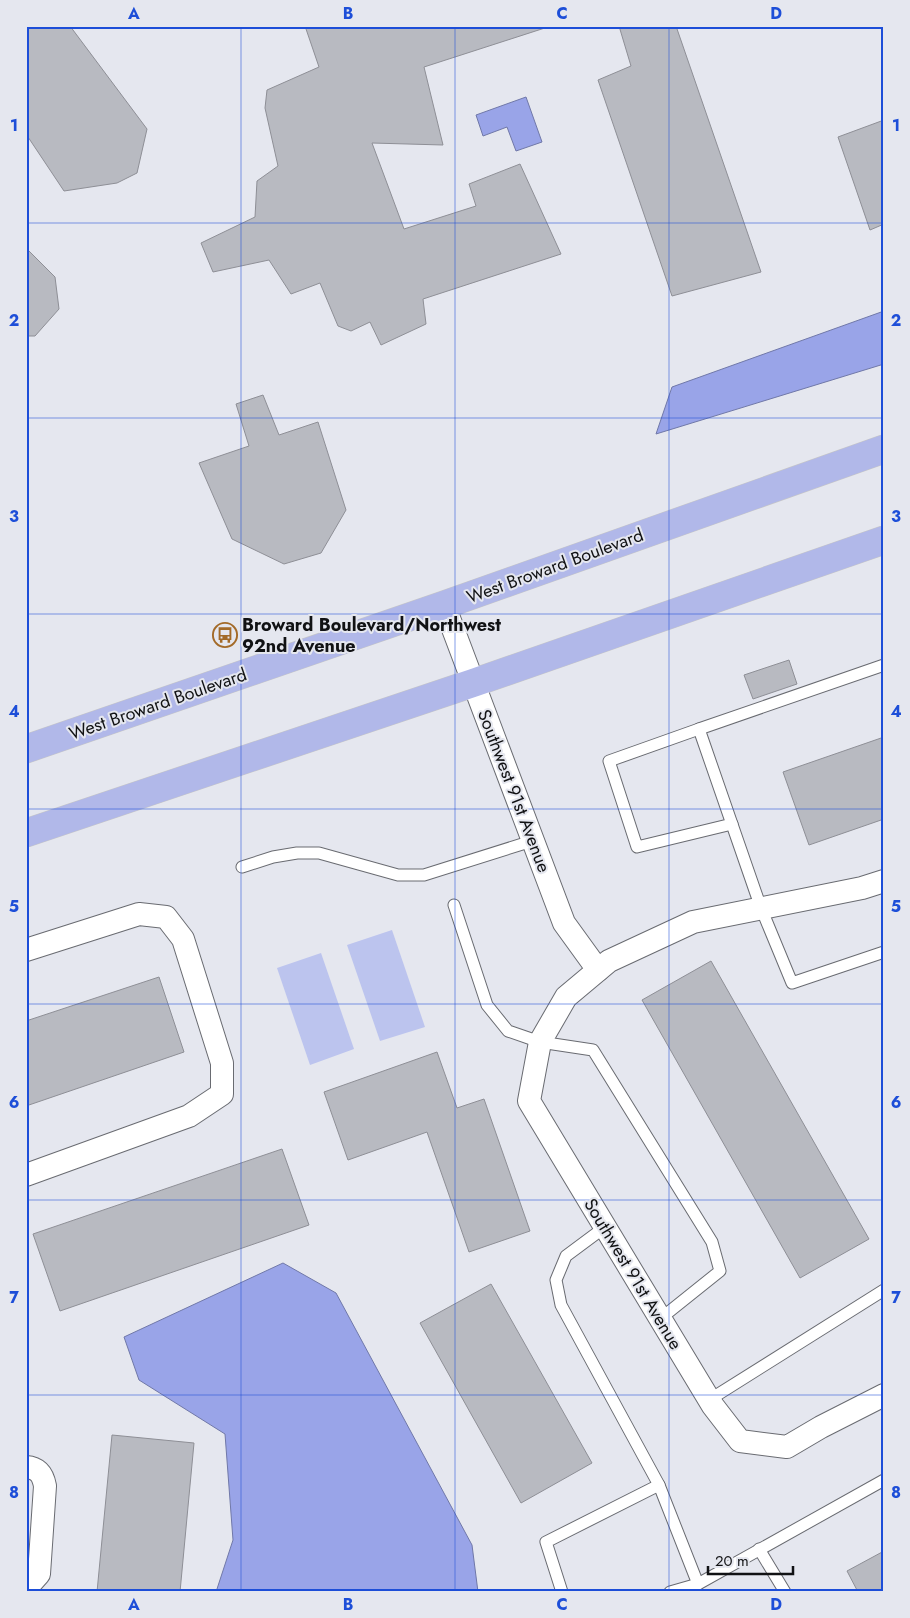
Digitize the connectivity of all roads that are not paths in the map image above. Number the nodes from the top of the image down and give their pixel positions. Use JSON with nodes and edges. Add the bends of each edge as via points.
{"nodes":[{"id":1,"x":884,"y":449,"type":"edge"},
{"id":2,"x":884,"y":540,"type":"edge"},
{"id":3,"x":444,"y":605,"type":"junction"},
{"id":4,"x":884,"y":665,"type":"edge"},
{"id":5,"x":473,"y":684,"type":"junction"},
{"id":6,"x":699,"y":728,"type":"junction"},
{"id":7,"x":26,"y":749,"type":"edge"},
{"id":8,"x":732,"y":824,"type":"junction"},
{"id":9,"x":26,"y":833,"type":"edge"},
{"id":10,"x":532,"y":840,"type":"junction"},
{"id":11,"x":242,"y":867,"type":"dead end"},
{"id":12,"x":884,"y":881,"type":"edge"},
{"id":13,"x":454,"y":905,"type":"dead end"},
{"id":14,"x":761,"y":908,"type":"junction"},
{"id":15,"x":26,"y":950,"type":"edge"},
{"id":16,"x":884,"y":952,"type":"edge"},
{"id":17,"x":598,"y":970,"type":"junction"},
{"id":18,"x":540,"y":1042,"type":"junction"},
{"id":19,"x":26,"y":1175,"type":"edge"},
{"id":20,"x":605,"y":1227,"type":"junction"},
{"id":21,"x":884,"y":1290,"type":"edge"},
{"id":22,"x":660,"y":1319,"type":"junction"},
{"id":23,"x":884,"y":1395,"type":"edge"},
{"id":24,"x":709,"y":1400,"type":"junction"},
{"id":25,"x":26,"y":1467,"type":"edge"},
{"id":26,"x":884,"y":1480,"type":"edge"},
{"id":27,"x":659,"y":1485,"type":"junction"},
{"id":28,"x":759,"y":1549,"type":"junction"},
{"id":29,"x":26,"y":1584,"type":"edge"},
{"id":30,"x":698,"y":1584,"type":"junction"},
{"id":31,"x":562,"y":1592,"type":"edge"},
{"id":32,"x":670,"y":1592,"type":"edge"},
{"id":33,"x":786,"y":1592,"type":"edge"}],
"edges":[{"from":1,"to":3,"type":"main road","name":"West Broward Boulevard"},
{"from":2,"to":5,"type":"main road"},
{"from":3,"to":5,"type":"street","name":"Southwest 91st Avenue"},
{"from":3,"to":7,"type":"main road","name":"West Broward Boulevard"},
{"from":4,"to":6,"type":"lane"},
{"from":5,"to":9,"type":"main road"},
{"from":5,"to":10,"type":"street","name":"Southwest 91st Avenue"},
{"from":6,"to":8,"type":"lane"},
{"from":6,"to":8,"type":"lane","via":[[609,761],[637,846]]},
{"from":8,"to":14,"type":"lane"},
{"from":10,"to":11,"type":"lane","via":[[424,875],[398,875],[319,853],[297,852]]},
{"from":10,"to":17,"type":"street","name":"Southwest 91st Avenue","via":[[564,923]]},
{"from":12,"to":14,"type":"street","name":"Southwest 91st Avenue"},
{"from":13,"to":18,"type":"lane","via":[[487,1005],[508,1031]]},
{"from":14,"to":16,"type":"lane","via":[[792,983]]},
{"from":14,"to":17,"type":"street","name":"Southwest 91st Avenue","via":[[693,922],[609,961]]},
{"from":15,"to":19,"type":"street","via":[[139,914],[166,917],[183,939],[222,1063],[222,1094],[190,1116]]},
{"from":17,"to":18,"type":"street","name":"Southwest 91st Avenue","via":[[566,997]]},
{"from":18,"to":20,"type":"street","name":"Southwest 91st Avenue","via":[[529,1101]]},
{"from":18,"to":22,"type":"lane","via":[[593,1050],[712,1242],[720,1270]]},
{"from":20,"to":22,"type":"street","name":"Southwest 91st Avenue"},
{"from":20,"to":27,"type":"lane","via":[[566,1256],[556,1280],[557,1288],[561,1305]]},
{"from":21,"to":24,"type":"lane"},
{"from":22,"to":24,"type":"street","name":"Southwest 91st Avenue"},
{"from":23,"to":24,"type":"street","name":"Southwest 91st Avenue","via":[[786,1447],[740,1441]]},
{"from":25,"to":29,"type":"street","via":[[34,1468],[43,1475],[46,1486],[39,1574]]},
{"from":26,"to":28,"type":"lane"},
{"from":27,"to":30,"type":"lane"},
{"from":27,"to":31,"type":"lane","via":[[546,1542]]},
{"from":28,"to":30,"type":"lane"},
{"from":28,"to":33,"type":"lane"},
{"from":30,"to":32,"type":"lane"}]}
